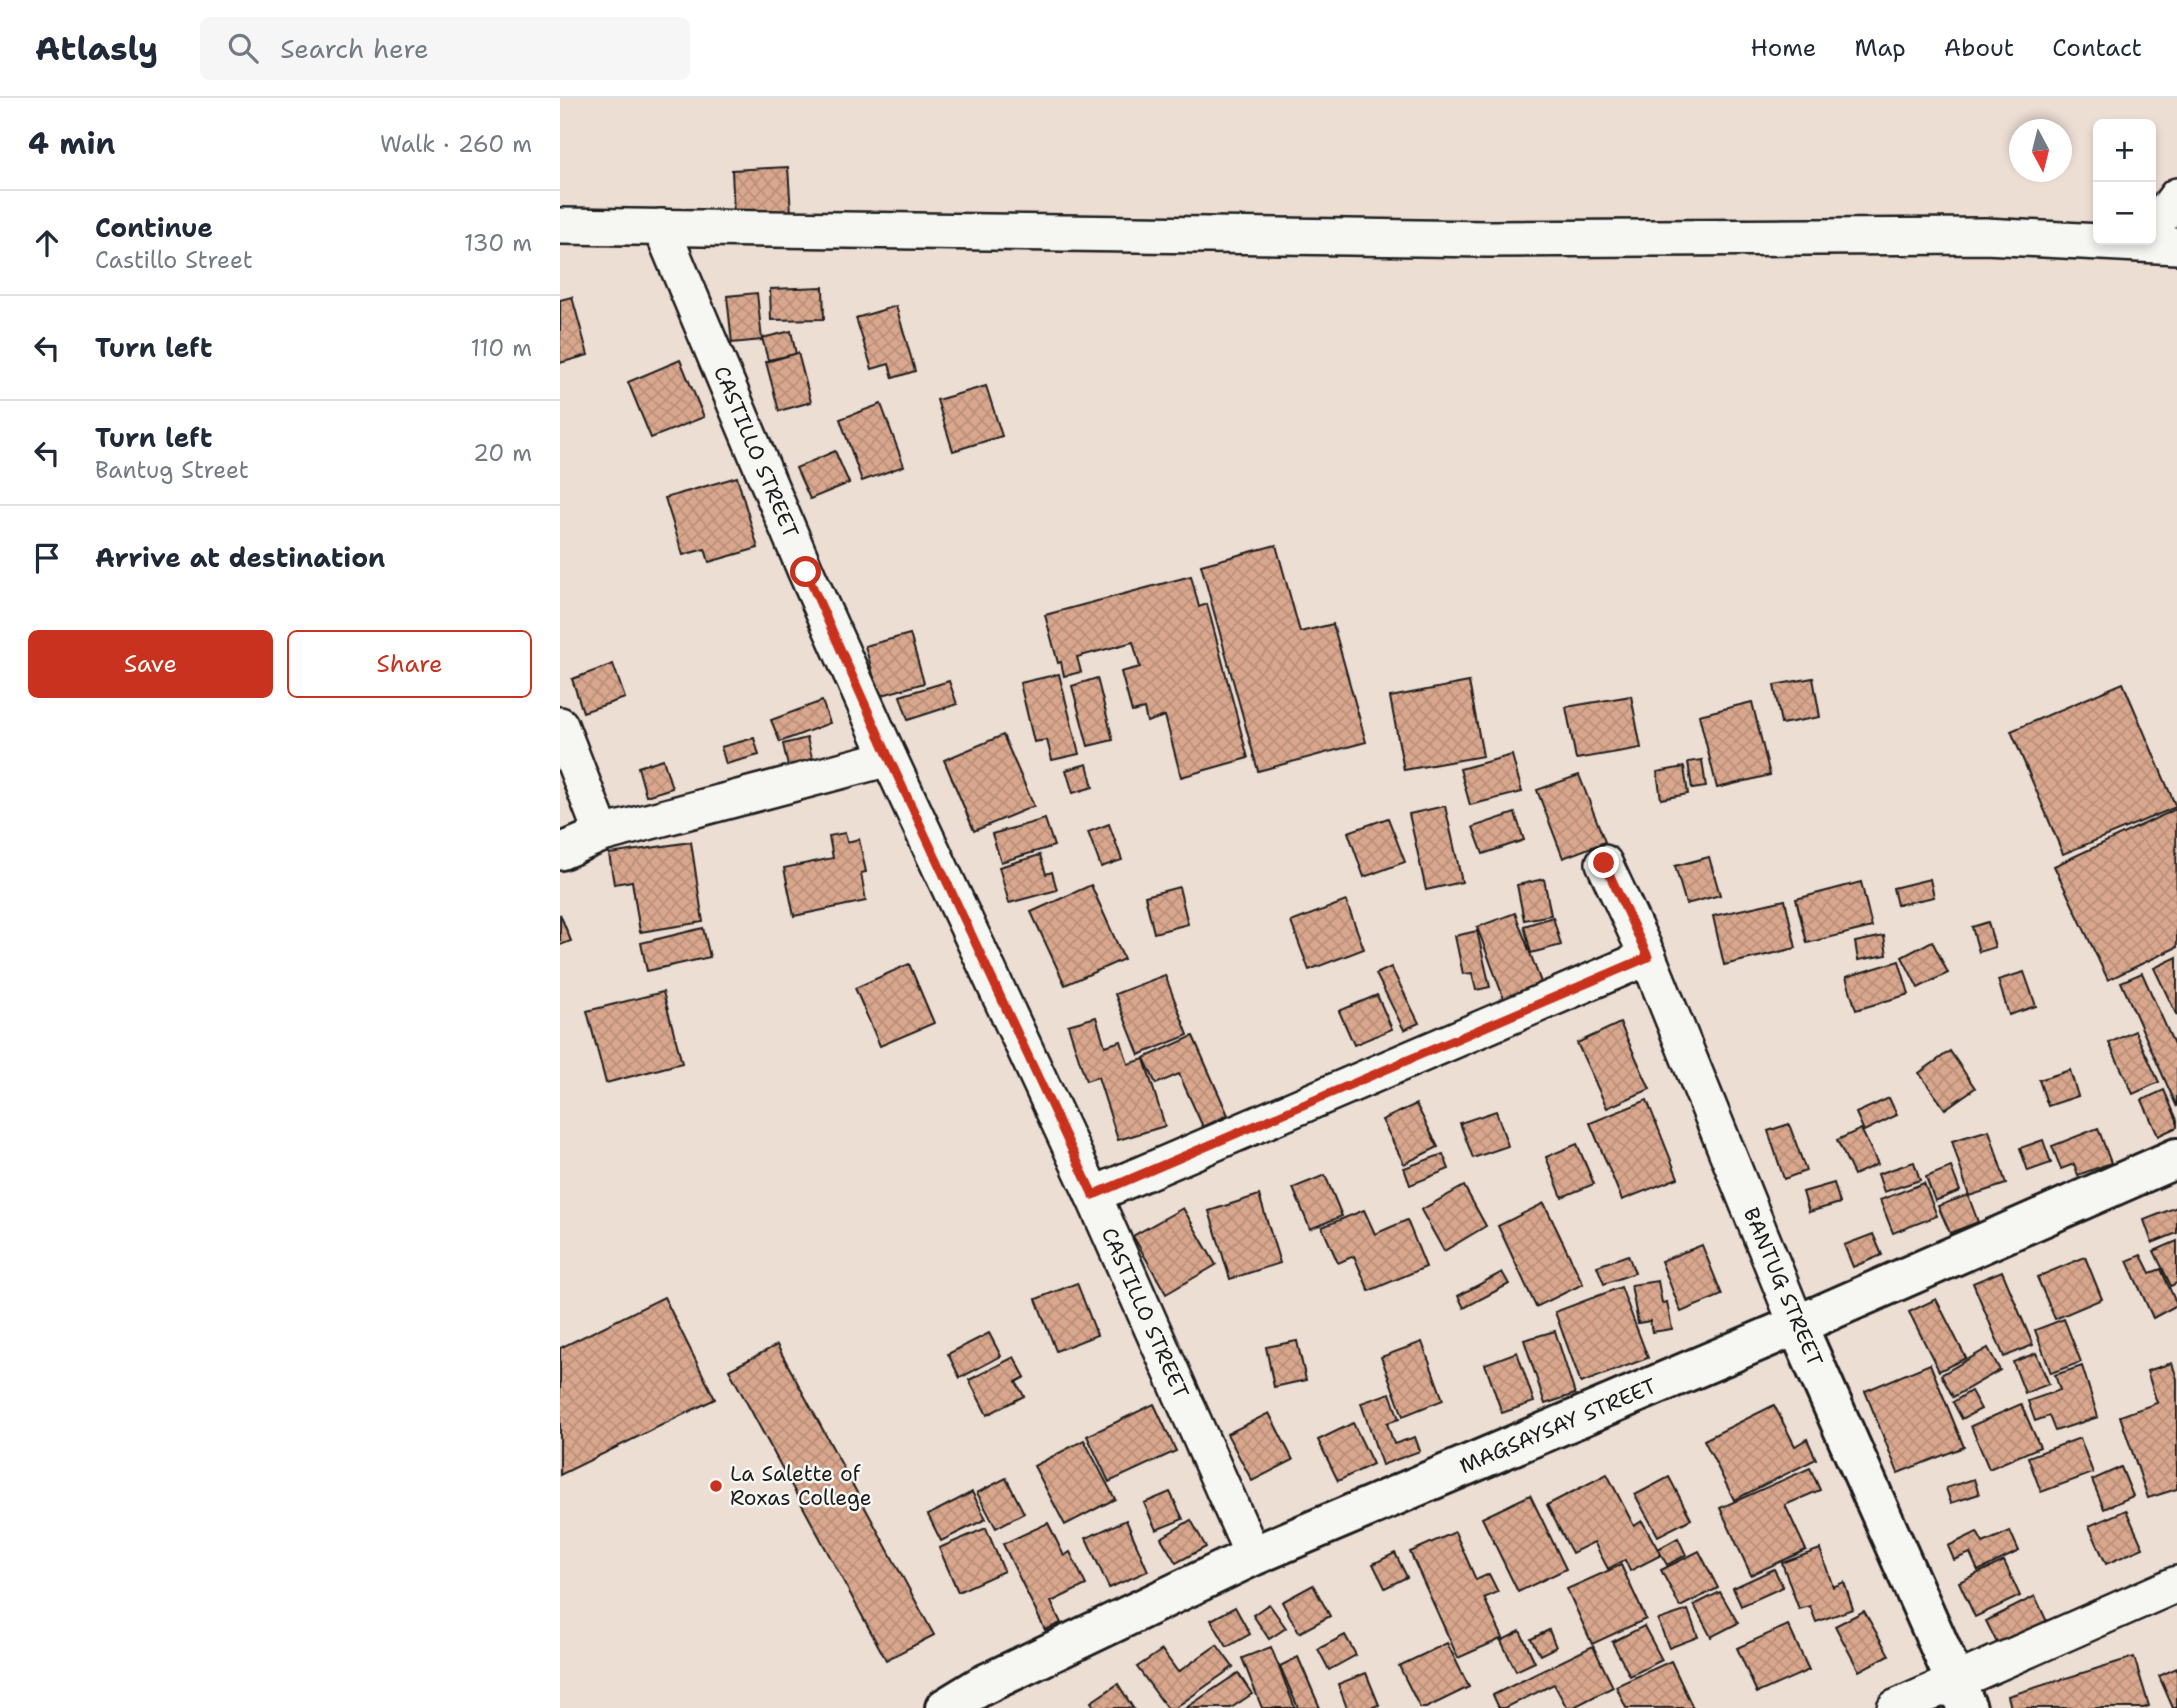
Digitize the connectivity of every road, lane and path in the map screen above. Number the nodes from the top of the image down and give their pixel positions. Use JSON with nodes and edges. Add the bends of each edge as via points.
{"nodes":[{"id":1,"x":2177,"y":196,"type":"edge"},
{"id":2,"x":2156,"y":224,"type":"edge"},
{"id":3,"x":560,"y":226,"type":"edge"},
{"id":4,"x":661,"y":227,"type":"junction"},
{"id":5,"x":2093,"y":238,"type":"edge"},
{"id":6,"x":2156,"y":241,"type":"edge"},
{"id":7,"x":2177,"y":246,"type":"edge"},
{"id":8,"x":560,"y":724,"type":"edge"},
{"id":9,"x":889,"y":758,"type":"junction"},
{"id":10,"x":602,"y":834,"type":"junction"},
{"id":11,"x":560,"y":852,"type":"edge"},
{"id":12,"x":1604,"y":863,"type":"dead end"},
{"id":13,"x":1648,"y":957,"type":"junction"},
{"id":14,"x":2177,"y":1157,"type":"edge"},
{"id":15,"x":1093,"y":1195,"type":"junction"},
{"id":16,"x":1797,"y":1325,"type":"junction"},
{"id":17,"x":1253,"y":1556,"type":"junction"},
{"id":18,"x":2177,"y":1584,"type":"edge"},
{"id":19,"x":1961,"y":1694,"type":"edge"},
{"id":20,"x":945,"y":1708,"type":"edge"},
{"id":21,"x":1895,"y":1708,"type":"edge"}],
"edges":[{"from":1,"to":2,"type":"street"},
{"from":3,"to":4,"type":"street"},
{"from":4,"to":5,"type":"street","via":[[1488,239]]},
{"from":4,"to":9,"type":"street","name":"CASTILLO STREET"},
{"from":6,"to":7,"type":"street"},
{"from":8,"to":10,"type":"street"},
{"from":9,"to":10,"type":"street"},
{"from":9,"to":15,"type":"street","name":"CASTILLO STREET"},
{"from":10,"to":11,"type":"street"},
{"from":12,"to":13,"type":"street","name":"BANTUG STREET"},
{"from":13,"to":15,"type":"street"},
{"from":13,"to":16,"type":"street","name":"BANTUG STREET"},
{"from":14,"to":16,"type":"street","name":"MAGSAYSAY STREET"},
{"from":15,"to":17,"type":"street","name":"CASTILLO STREET"},
{"from":16,"to":17,"type":"street","name":"MAGSAYSAY STREET"},
{"from":16,"to":19,"type":"street","name":"BANTUG STREET"},
{"from":17,"to":20,"type":"street","name":"MAGSAYSAY STREET","via":[[981,1686]]},
{"from":18,"to":19,"type":"street"},
{"from":19,"to":21,"type":"street"}]}
